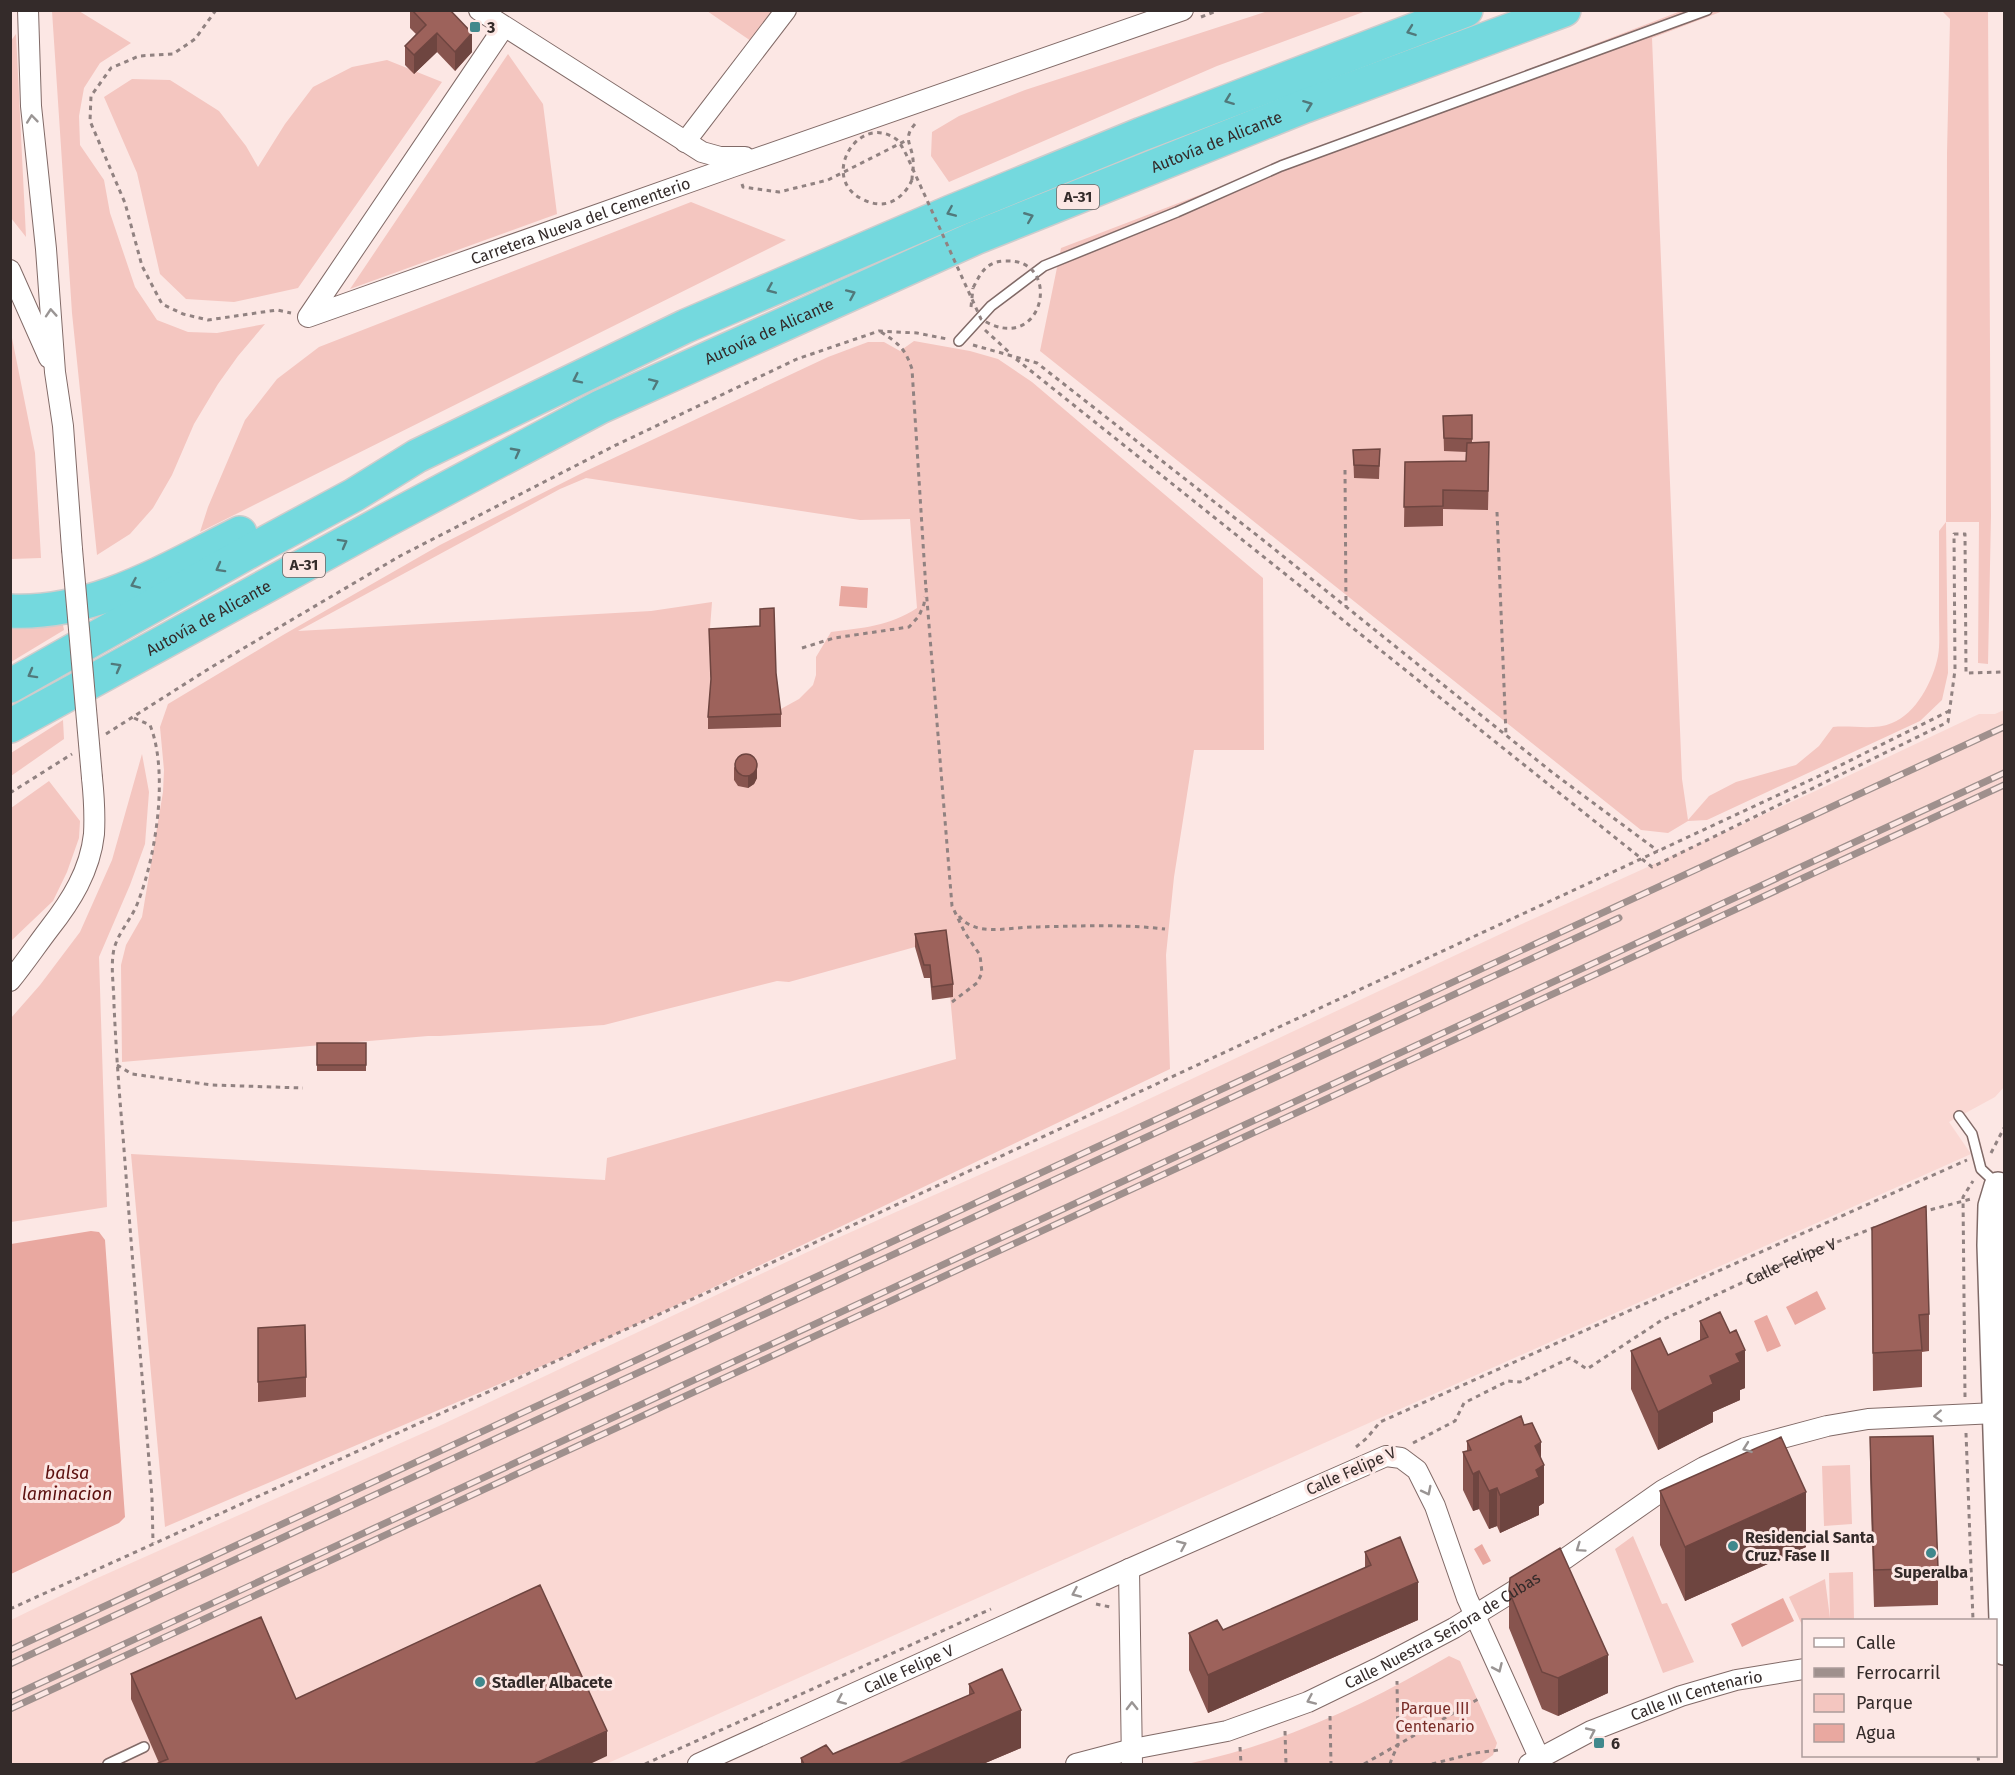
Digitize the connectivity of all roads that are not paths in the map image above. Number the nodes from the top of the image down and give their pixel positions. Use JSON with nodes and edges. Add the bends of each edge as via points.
{"nodes":[{"id":1,"x":28,"y":10,"type":"edge"},
{"id":2,"x":479,"y":10,"type":"edge"},
{"id":3,"x":786,"y":10,"type":"edge"},
{"id":4,"x":1183,"y":10,"type":"edge"},
{"id":5,"x":1466,"y":10,"type":"edge"},
{"id":6,"x":1564,"y":10,"type":"edge"},
{"id":7,"x":1707,"y":10,"type":"edge"},
{"id":8,"x":504,"y":27,"type":"junction"},
{"id":9,"x":685,"y":141,"type":"junction"},
{"id":10,"x":756,"y":159,"type":"junction"},
{"id":11,"x":10,"y":270,"type":"edge"},
{"id":12,"x":959,"y":341,"type":"road end"},
{"id":13,"x":55,"y":372,"type":"junction"},
{"id":14,"x":417,"y":456,"type":"junction"},
{"id":15,"x":10,"y":611,"type":"edge"},
{"id":16,"x":10,"y":686,"type":"edge"},
{"id":17,"x":10,"y":726,"type":"edge"},
{"id":18,"x":49,"y":929,"type":"junction"},
{"id":19,"x":10,"y":957,"type":"edge"},
{"id":20,"x":10,"y":981,"type":"edge"},
{"id":21,"x":1959,"y":1116,"type":"dead end"},
{"id":22,"x":1994,"y":1185,"type":"edge"},
{"id":23,"x":1999,"y":1425,"type":"edge"},
{"id":24,"x":1129,"y":1569,"type":"junction"},
{"id":25,"x":1474,"y":1615,"type":"junction"},
{"id":26,"x":2004,"y":1652,"type":"edge"},
{"id":27,"x":1802,"y":1669,"type":"edge"},
{"id":28,"x":144,"y":1747,"type":"dead end"},
{"id":29,"x":1132,"y":1757,"type":"edge"},
{"id":30,"x":1537,"y":1763,"type":"edge"},
{"id":31,"x":108,"y":1764,"type":"edge"},
{"id":32,"x":698,"y":1764,"type":"edge"},
{"id":33,"x":1076,"y":1764,"type":"edge"}],
"edges":[{"from":13,"to":1,"type":"street","one_way":true,"via":[[30,106]]},
{"from":2,"to":8,"type":"street"},
{"from":3,"to":9,"type":"street"},
{"from":4,"to":10,"type":"street","name":"Carretera Nueva del Cementerio"},
{"from":5,"to":14,"type":"highway","name":"Autovía de Alicante","number":"A-31","one_way":true,"via":[[1142,134],[940,217],[686,326]]},
{"from":17,"to":6,"type":"highway","name":"Autovía de Alicante","number":"A-31","one_way":true,"via":[[600,407],[975,238],[1305,106]]},
{"from":7,"to":12,"type":"lane","via":[[1281,166],[1044,266],[991,306]]},
{"from":8,"to":9,"type":"street"},
{"from":8,"to":10,"type":"street","name":"Carretera Nueva del Cementerio","via":[[308,317]]},
{"from":9,"to":10,"type":"street","via":[[720,158]]},
{"from":11,"to":13,"type":"street"},
{"from":13,"to":18,"type":"street","bridge":true,"via":[[63,426],[95,808],[94,836],[86,866],[65,909]]},
{"from":14,"to":15,"type":"highway","one_way":true,"via":[[351,479],[100,599],[34,612]]},
{"from":14,"to":16,"type":"highway","name":"Autovía de Alicante","number":"A-31","one_way":true},
{"from":18,"to":19,"type":"street"},
{"from":18,"to":20,"type":"street"},
{"from":21,"to":22,"type":"lane","via":[[1972,1134]]},
{"from":22,"to":23,"type":"street","via":[[1991,1245]]},
{"from":23,"to":25,"type":"street","name":"Calle Nuestra Señora de Cubas","one_way":true,"via":[[1965,1415],[1858,1421],[1745,1448],[1663,1490]]},
{"from":23,"to":26,"type":"street"},
{"from":24,"to":25,"type":"street","name":"Calle Felipe V","one_way":true,"via":[[1386,1456],[1401,1458],[1417,1470],[1435,1506]]},
{"from":29,"to":24,"type":"street","one_way":true},
{"from":24,"to":32,"type":"street","name":"Calle Felipe V","one_way":true},
{"from":25,"to":29,"type":"street","name":"Calle Nuestra Señora de Cubas","one_way":true,"via":[[1308,1702],[1227,1731]]},
{"from":25,"to":30,"type":"street","one_way":true},
{"from":30,"to":27,"type":"street","name":"Calle III Centenario","one_way":true,"via":[[1591,1731],[1681,1696],[1736,1680]]},
{"from":28,"to":31,"type":"lane"},
{"from":29,"to":33,"type":"street","name":"Calle Nuestra Señora de Cubas"}]}
